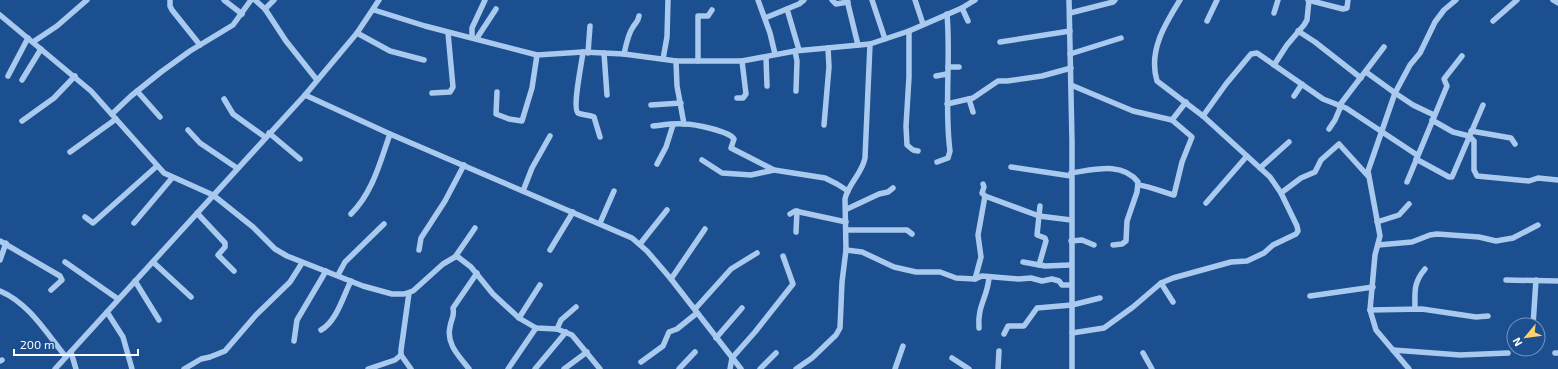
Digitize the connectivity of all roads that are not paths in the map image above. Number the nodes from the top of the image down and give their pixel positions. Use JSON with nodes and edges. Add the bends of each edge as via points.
{"nodes":[{"id":1,"x":87,"y":0,"type":"edge"},
{"id":2,"x":170,"y":0,"type":"edge"},
{"id":3,"x":224,"y":0,"type":"edge"},
{"id":4,"x":251,"y":0,"type":"edge"},
{"id":5,"x":255,"y":0,"type":"edge"},
{"id":6,"x":274,"y":0,"type":"edge"},
{"id":7,"x":379,"y":0,"type":"edge"},
{"id":8,"x":485,"y":0,"type":"edge"},
{"id":9,"x":668,"y":0,"type":"edge"},
{"id":10,"x":758,"y":0,"type":"edge"},
{"id":11,"x":804,"y":0,"type":"edge"},
{"id":12,"x":832,"y":0,"type":"edge"},
{"id":13,"x":872,"y":0,"type":"edge"},
{"id":14,"x":915,"y":0,"type":"edge"},
{"id":15,"x":975,"y":0,"type":"edge"},
{"id":16,"x":1069,"y":0,"type":"edge"},
{"id":17,"x":1115,"y":0,"type":"edge"},
{"id":18,"x":1180,"y":0,"type":"edge"},
{"id":19,"x":1217,"y":0,"type":"edge"},
{"id":20,"x":1278,"y":0,"type":"edge"},
{"id":21,"x":1308,"y":0,"type":"edge"},
{"id":22,"x":1348,"y":0,"type":"edge"},
{"id":23,"x":1456,"y":0,"type":"edge"},
{"id":24,"x":1517,"y":0,"type":"edge"},
{"id":25,"x":848,"y":1,"type":"edge"},
{"id":26,"x":962,"y":8,"type":"junction"},
{"id":27,"x":265,"y":9,"type":"junction"},
{"id":28,"x":787,"y":9,"type":"junction"},
{"id":29,"x":374,"y":10,"type":"junction"},
{"id":30,"x":496,"y":10,"type":"dead end"},
{"id":31,"x":712,"y":10,"type":"dead end"},
{"id":32,"x":1070,"y":13,"type":"junction"},
{"id":33,"x":1274,"y":13,"type":"dead end"},
{"id":34,"x":242,"y":14,"type":"junction"},
{"id":35,"x":947,"y":14,"type":"junction"},
{"id":36,"x":0,"y":15,"type":"edge"},
{"id":37,"x":639,"y":16,"type":"dead end"},
{"id":38,"x":765,"y":18,"type":"junction"},
{"id":39,"x":968,"y":21,"type":"dead end"},
{"id":40,"x":1207,"y":21,"type":"dead end"},
{"id":41,"x":1494,"y":21,"type":"dead end"},
{"id":42,"x":923,"y":24,"type":"junction"},
{"id":43,"x":590,"y":26,"type":"dead end"},
{"id":44,"x":472,"y":28,"type":"junction"},
{"id":45,"x":909,"y":31,"type":"junction"},
{"id":46,"x":1070,"y":31,"type":"junction"},
{"id":47,"x":1298,"y":31,"type":"junction"},
{"id":48,"x":357,"y":33,"type":"junction"},
{"id":49,"x":448,"y":33,"type":"junction"},
{"id":50,"x":462,"y":35,"type":"junction"},
{"id":51,"x":474,"y":38,"type":"junction"},
{"id":52,"x":1121,"y":38,"type":"dead end"},
{"id":53,"x":885,"y":39,"type":"junction"},
{"id":54,"x":31,"y":40,"type":"junction"},
{"id":55,"x":1000,"y":42,"type":"dead end"},
{"id":56,"x":870,"y":44,"type":"junction"},
{"id":57,"x":200,"y":45,"type":"junction"},
{"id":58,"x":858,"y":45,"type":"junction"},
{"id":59,"x":1384,"y":47,"type":"dead end"},
{"id":60,"x":828,"y":48,"type":"junction"},
{"id":61,"x":41,"y":49,"type":"junction"},
{"id":62,"x":797,"y":51,"type":"junction"},
{"id":63,"x":586,"y":52,"type":"junction"},
{"id":64,"x":604,"y":54,"type":"junction"},
{"id":65,"x":624,"y":54,"type":"junction"},
{"id":66,"x":775,"y":54,"type":"junction"},
{"id":67,"x":1070,"y":54,"type":"junction"},
{"id":68,"x":537,"y":55,"type":"junction"},
{"id":69,"x":766,"y":56,"type":"junction"},
{"id":70,"x":1462,"y":56,"type":"dead end"},
{"id":71,"x":663,"y":59,"type":"junction"},
{"id":72,"x":424,"y":60,"type":"dead end"},
{"id":73,"x":676,"y":61,"type":"junction"},
{"id":74,"x":698,"y":61,"type":"junction"},
{"id":75,"x":742,"y":61,"type":"junction"},
{"id":76,"x":1274,"y":65,"type":"junction"},
{"id":77,"x":948,"y":67,"type":"junction"},
{"id":78,"x":959,"y":67,"type":"dead end"},
{"id":79,"x":1071,"y":68,"type":"junction"},
{"id":80,"x":1366,"y":72,"type":"junction"},
{"id":81,"x":947,"y":74,"type":"junction"},
{"id":82,"x":8,"y":76,"type":"dead end"},
{"id":83,"x":74,"y":76,"type":"junction"},
{"id":84,"x":936,"y":76,"type":"dead end"},
{"id":85,"x":1361,"y":78,"type":"junction"},
{"id":86,"x":22,"y":80,"type":"dead end"},
{"id":87,"x":317,"y":80,"type":"junction"},
{"id":88,"x":1302,"y":84,"type":"junction"},
{"id":89,"x":1071,"y":85,"type":"junction"},
{"id":90,"x":767,"y":86,"type":"dead end"},
{"id":91,"x":137,"y":91,"type":"junction"},
{"id":92,"x":796,"y":91,"type":"dead end"},
{"id":93,"x":497,"y":92,"type":"dead end"},
{"id":94,"x":432,"y":93,"type":"dead end"},
{"id":95,"x":1395,"y":93,"type":"junction"},
{"id":96,"x":305,"y":95,"type":"junction"},
{"id":97,"x":607,"y":95,"type":"dead end"},
{"id":98,"x":1294,"y":96,"type":"dead end"},
{"id":99,"x":737,"y":98,"type":"dead end"},
{"id":100,"x":224,"y":99,"type":"dead end"},
{"id":101,"x":969,"y":99,"type":"junction"},
{"id":102,"x":1186,"y":102,"type":"junction"},
{"id":103,"x":681,"y":103,"type":"junction"},
{"id":104,"x":947,"y":104,"type":"junction"},
{"id":105,"x":651,"y":105,"type":"dead end"},
{"id":106,"x":1483,"y":105,"type":"dead end"},
{"id":107,"x":1340,"y":106,"type":"junction"},
{"id":108,"x":973,"y":112,"type":"dead end"},
{"id":109,"x":114,"y":116,"type":"junction"},
{"id":110,"x":1203,"y":116,"type":"junction"},
{"id":111,"x":160,"y":117,"type":"dead end"},
{"id":112,"x":1433,"y":117,"type":"junction"},
{"id":113,"x":1172,"y":120,"type":"junction"},
{"id":114,"x":22,"y":121,"type":"dead end"},
{"id":115,"x":684,"y":124,"type":"junction"},
{"id":116,"x":673,"y":125,"type":"junction"},
{"id":117,"x":824,"y":125,"type":"dead end"},
{"id":118,"x":653,"y":126,"type":"dead end"},
{"id":119,"x":1329,"y":129,"type":"dead end"},
{"id":120,"x":188,"y":130,"type":"dead end"},
{"id":121,"x":1381,"y":132,"type":"junction"},
{"id":122,"x":390,"y":134,"type":"junction"},
{"id":123,"x":1470,"y":134,"type":"junction"},
{"id":124,"x":267,"y":135,"type":"junction"},
{"id":125,"x":550,"y":136,"type":"dead end"},
{"id":126,"x":600,"y":137,"type":"dead end"},
{"id":127,"x":1289,"y":142,"type":"dead end"},
{"id":128,"x":1515,"y":144,"type":"dead end"},
{"id":129,"x":918,"y":151,"type":"dead end"},
{"id":130,"x":70,"y":152,"type":"dead end"},
{"id":131,"x":1247,"y":156,"type":"junction"},
{"id":132,"x":1416,"y":157,"type":"junction"},
{"id":133,"x":300,"y":159,"type":"dead end"},
{"id":134,"x":702,"y":160,"type":"dead end"},
{"id":135,"x":937,"y":162,"type":"dead end"},
{"id":136,"x":657,"y":164,"type":"dead end"},
{"id":137,"x":464,"y":165,"type":"junction"},
{"id":138,"x":157,"y":166,"type":"junction"},
{"id":139,"x":1011,"y":167,"type":"dead end"},
{"id":140,"x":237,"y":168,"type":"junction"},
{"id":141,"x":1260,"y":168,"type":"junction"},
{"id":142,"x":774,"y":170,"type":"junction"},
{"id":143,"x":1071,"y":174,"type":"junction"},
{"id":144,"x":1368,"y":176,"type":"junction"},
{"id":145,"x":172,"y":178,"type":"junction"},
{"id":146,"x":1558,"y":180,"type":"edge"},
{"id":147,"x":1407,"y":182,"type":"dead end"},
{"id":148,"x":983,"y":184,"type":"dead end"},
{"id":149,"x":1138,"y":185,"type":"junction"},
{"id":150,"x":894,"y":188,"type":"dead end"},
{"id":151,"x":523,"y":191,"type":"junction"},
{"id":152,"x":614,"y":191,"type":"dead end"},
{"id":153,"x":848,"y":191,"type":"junction"},
{"id":154,"x":1281,"y":193,"type":"junction"},
{"id":155,"x":213,"y":195,"type":"junction"},
{"id":156,"x":985,"y":196,"type":"junction"},
{"id":157,"x":1206,"y":203,"type":"dead end"},
{"id":158,"x":1409,"y":204,"type":"dead end"},
{"id":159,"x":1040,"y":206,"type":"dead end"},
{"id":160,"x":846,"y":209,"type":"junction"},
{"id":161,"x":667,"y":210,"type":"dead end"},
{"id":162,"x":797,"y":211,"type":"junction"},
{"id":163,"x":573,"y":212,"type":"junction"},
{"id":164,"x":197,"y":213,"type":"junction"},
{"id":165,"x":351,"y":214,"type":"dead end"},
{"id":166,"x":790,"y":214,"type":"dead end"},
{"id":167,"x":1039,"y":216,"type":"junction"},
{"id":168,"x":85,"y":217,"type":"dead end"},
{"id":169,"x":1071,"y":220,"type":"junction"},
{"id":170,"x":846,"y":222,"type":"junction"},
{"id":171,"x":1377,"y":222,"type":"junction"},
{"id":172,"x":134,"y":223,"type":"dead end"},
{"id":173,"x":600,"y":223,"type":"junction"},
{"id":174,"x":384,"y":224,"type":"dead end"},
{"id":175,"x":1538,"y":225,"type":"dead end"},
{"id":176,"x":475,"y":228,"type":"dead end"},
{"id":177,"x":705,"y":229,"type":"dead end"},
{"id":178,"x":847,"y":230,"type":"junction"},
{"id":179,"x":796,"y":232,"type":"dead end"},
{"id":180,"x":912,"y":234,"type":"dead end"},
{"id":181,"x":0,"y":241,"type":"edge"},
{"id":182,"x":1071,"y":241,"type":"junction"},
{"id":183,"x":6,"y":243,"type":"junction"},
{"id":184,"x":640,"y":244,"type":"junction"},
{"id":185,"x":1094,"y":245,"type":"dead end"},
{"id":186,"x":1112,"y":245,"type":"dead end"},
{"id":187,"x":1378,"y":245,"type":"junction"},
{"id":188,"x":419,"y":250,"type":"dead end"},
{"id":189,"x":550,"y":250,"type":"dead end"},
{"id":190,"x":846,"y":250,"type":"junction"},
{"id":191,"x":757,"y":253,"type":"dead end"},
{"id":192,"x":784,"y":256,"type":"dead end"},
{"id":193,"x":454,"y":257,"type":"junction"},
{"id":194,"x":0,"y":260,"type":"edge"},
{"id":195,"x":66,"y":262,"type":"dead end"},
{"id":196,"x":154,"y":262,"type":"junction"},
{"id":197,"x":1023,"y":262,"type":"dead end"},
{"id":198,"x":302,"y":263,"type":"junction"},
{"id":199,"x":1038,"y":265,"type":"junction"},
{"id":200,"x":1071,"y":265,"type":"junction"},
{"id":201,"x":1424,"y":269,"type":"dead end"},
{"id":202,"x":234,"y":271,"type":"dead end"},
{"id":203,"x":326,"y":271,"type":"junction"},
{"id":204,"x":477,"y":273,"type":"junction"},
{"id":205,"x":338,"y":275,"type":"junction"},
{"id":206,"x":978,"y":276,"type":"junction"},
{"id":207,"x":989,"y":277,"type":"junction"},
{"id":208,"x":670,"y":279,"type":"junction"},
{"id":209,"x":1506,"y":280,"type":"dead end"},
{"id":210,"x":1536,"y":280,"type":"junction"},
{"id":211,"x":135,"y":281,"type":"junction"},
{"id":212,"x":351,"y":281,"type":"junction"},
{"id":213,"x":1558,"y":281,"type":"edge"},
{"id":214,"x":1161,"y":283,"type":"junction"},
{"id":215,"x":540,"y":285,"type":"dead end"},
{"id":216,"x":1071,"y":285,"type":"junction"},
{"id":217,"x":1373,"y":287,"type":"junction"},
{"id":218,"x":51,"y":290,"type":"dead end"},
{"id":219,"x":0,"y":291,"type":"edge"},
{"id":220,"x":409,"y":293,"type":"junction"},
{"id":221,"x":1310,"y":296,"type":"dead end"},
{"id":222,"x":191,"y":297,"type":"dead end"},
{"id":223,"x":1100,"y":298,"type":"dead end"},
{"id":224,"x":118,"y":299,"type":"junction"},
{"id":225,"x":1173,"y":302,"type":"dead end"},
{"id":226,"x":1072,"y":305,"type":"junction"},
{"id":227,"x":576,"y":307,"type":"dead end"},
{"id":228,"x":742,"y":308,"type":"dead end"},
{"id":229,"x":1415,"y":309,"type":"junction"},
{"id":230,"x":1370,"y":310,"type":"junction"},
{"id":231,"x":696,"y":311,"type":"junction"},
{"id":232,"x":107,"y":312,"type":"junction"},
{"id":233,"x":1488,"y":316,"type":"dead end"},
{"id":234,"x":1534,"y":317,"type":"edge"},
{"id":235,"x":519,"y":318,"type":"junction"},
{"id":236,"x":159,"y":320,"type":"dead end"},
{"id":237,"x":536,"y":328,"type":"junction"},
{"id":238,"x":979,"y":328,"type":"dead end"},
{"id":239,"x":557,"y":329,"type":"junction"},
{"id":240,"x":322,"y":330,"type":"dead end"},
{"id":241,"x":566,"y":332,"type":"junction"},
{"id":242,"x":1072,"y":333,"type":"junction"},
{"id":243,"x":1004,"y":334,"type":"dead end"},
{"id":244,"x":716,"y":338,"type":"junction"},
{"id":245,"x":294,"y":341,"type":"dead end"},
{"id":246,"x":903,"y":346,"type":"dead end"},
{"id":247,"x":1394,"y":350,"type":"junction"},
{"id":248,"x":999,"y":351,"type":"dead end"},
{"id":249,"x":71,"y":352,"type":"junction"},
{"id":250,"x":587,"y":352,"type":"junction"},
{"id":251,"x":695,"y":352,"type":"dead end"},
{"id":252,"x":776,"y":353,"type":"dead end"},
{"id":253,"x":1143,"y":353,"type":"dead end"},
{"id":254,"x":1506,"y":353,"type":"edge"},
{"id":255,"x":401,"y":355,"type":"junction"},
{"id":256,"x":66,"y":357,"type":"junction"},
{"id":257,"x":732,"y":358,"type":"junction"},
{"id":258,"x":952,"y":358,"type":"dead end"},
{"id":259,"x":641,"y":362,"type":"dead end"},
{"id":260,"x":55,"y":369,"type":"edge"},
{"id":261,"x":76,"y":369,"type":"edge"},
{"id":262,"x":132,"y":369,"type":"edge"},
{"id":263,"x":184,"y":369,"type":"edge"},
{"id":264,"x":368,"y":369,"type":"edge"},
{"id":265,"x":411,"y":369,"type":"edge"},
{"id":266,"x":469,"y":369,"type":"edge"},
{"id":267,"x":508,"y":369,"type":"edge"},
{"id":268,"x":535,"y":369,"type":"edge"},
{"id":269,"x":564,"y":369,"type":"edge"},
{"id":270,"x":600,"y":369,"type":"edge"},
{"id":271,"x":679,"y":369,"type":"edge"},
{"id":272,"x":730,"y":369,"type":"edge"},
{"id":273,"x":741,"y":369,"type":"edge"},
{"id":274,"x":760,"y":369,"type":"edge"},
{"id":275,"x":796,"y":369,"type":"edge"},
{"id":276,"x":895,"y":369,"type":"edge"},
{"id":277,"x":969,"y":369,"type":"edge"},
{"id":278,"x":998,"y":369,"type":"edge"},
{"id":279,"x":1072,"y":369,"type":"edge"},
{"id":280,"x":1152,"y":369,"type":"edge"},
{"id":281,"x":1409,"y":369,"type":"edge"}],
"edges":[{"from":1,"to":54,"type":"street","via":[[57,26]]},
{"from":2,"to":57,"type":"street","via":[[172,10]]},
{"from":3,"to":34,"type":"street"},
{"from":4,"to":34,"type":"street"},
{"from":5,"to":27,"type":"street"},
{"from":6,"to":27,"type":"street"},
{"from":7,"to":29,"type":"street"},
{"from":8,"to":44,"type":"street"},
{"from":9,"to":71,"type":"street","via":[[667,37]]},
{"from":10,"to":38,"type":"street"},
{"from":11,"to":28,"type":"street"},
{"from":12,"to":25,"type":"street","via":[[836,4]]},
{"from":13,"to":53,"type":"street"},
{"from":14,"to":42,"type":"street"},
{"from":15,"to":26,"type":"street"},
{"from":16,"to":32,"type":"street"},
{"from":17,"to":32,"type":"street"},
{"from":18,"to":102,"type":"street","via":[[1158,40],[1156,77],[1159,84]]},
{"from":19,"to":40,"type":"street"},
{"from":20,"to":33,"type":"street"},
{"from":21,"to":22,"type":"street","via":[[1343,9],[1346,8]]},
{"from":21,"to":47,"type":"street","via":[[1307,20]]},
{"from":23,"to":95,"type":"street","via":[[1435,22],[1420,53],[1410,65]]},
{"from":24,"to":41,"type":"street"},
{"from":25,"to":58,"type":"street"},
{"from":26,"to":35,"type":"street"},
{"from":26,"to":39,"type":"street"},
{"from":27,"to":87,"type":"street"},
{"from":28,"to":38,"type":"street"},
{"from":28,"to":62,"type":"street"},
{"from":29,"to":48,"type":"street"},
{"from":29,"to":49,"type":"street"},
{"from":30,"to":51,"type":"street"},
{"from":31,"to":74,"type":"street","via":[[708,16],[698,16]]},
{"from":32,"to":46,"type":"street"},
{"from":34,"to":57,"type":"street","via":[[233,25]]},
{"from":35,"to":42,"type":"street"},
{"from":35,"to":77,"type":"street"},
{"from":36,"to":54,"type":"street"},
{"from":37,"to":65,"type":"street","via":[[628,37]]},
{"from":38,"to":66,"type":"street"},
{"from":42,"to":45,"type":"street"},
{"from":43,"to":63,"type":"street"},
{"from":44,"to":50,"type":"street"},
{"from":44,"to":51,"type":"street"},
{"from":45,"to":53,"type":"street"},
{"from":45,"to":129,"type":"street","via":[[907,145]]},
{"from":46,"to":55,"type":"street"},
{"from":46,"to":67,"type":"street"},
{"from":47,"to":76,"type":"street"},
{"from":47,"to":85,"type":"street"},
{"from":48,"to":72,"type":"street","via":[[390,51]]},
{"from":48,"to":87,"type":"street"},
{"from":49,"to":50,"type":"street"},
{"from":49,"to":94,"type":"street","via":[[453,86],[450,92]]},
{"from":50,"to":51,"type":"street"},
{"from":51,"to":68,"type":"street"},
{"from":52,"to":67,"type":"street"},
{"from":53,"to":56,"type":"street"},
{"from":54,"to":61,"type":"street"},
{"from":54,"to":82,"type":"street"},
{"from":56,"to":58,"type":"street"},
{"from":56,"to":153,"type":"street","via":[[865,158],[861,171]]},
{"from":57,"to":91,"type":"street"},
{"from":58,"to":60,"type":"street"},
{"from":59,"to":80,"type":"street"},
{"from":60,"to":62,"type":"street"},
{"from":60,"to":117,"type":"street"},
{"from":61,"to":83,"type":"street"},
{"from":61,"to":86,"type":"street"},
{"from":62,"to":66,"type":"street"},
{"from":62,"to":92,"type":"street"},
{"from":63,"to":64,"type":"street"},
{"from":63,"to":68,"type":"street"},
{"from":63,"to":126,"type":"street","via":[[576,102],[577,111],[594,117]]},
{"from":64,"to":65,"type":"street"},
{"from":64,"to":97,"type":"street"},
{"from":65,"to":71,"type":"street"},
{"from":66,"to":69,"type":"street"},
{"from":67,"to":79,"type":"street"},
{"from":68,"to":93,"type":"street","via":[[532,88],[522,121],[496,114]]},
{"from":69,"to":75,"type":"street"},
{"from":69,"to":90,"type":"street"},
{"from":70,"to":112,"type":"street","via":[[1444,79],[1447,86]]},
{"from":71,"to":73,"type":"street"},
{"from":73,"to":74,"type":"street"},
{"from":73,"to":103,"type":"street"},
{"from":74,"to":75,"type":"street"},
{"from":75,"to":99,"type":"street","via":[[746,94],[743,98]]},
{"from":76,"to":88,"type":"street"},
{"from":76,"to":110,"type":"street","via":[[1258,53],[1251,54]]},
{"from":77,"to":78,"type":"street"},
{"from":77,"to":81,"type":"street"},
{"from":79,"to":89,"type":"street"},
{"from":79,"to":101,"type":"street","via":[[1042,76],[998,81]]},
{"from":80,"to":85,"type":"street"},
{"from":80,"to":95,"type":"street"},
{"from":81,"to":84,"type":"street"},
{"from":81,"to":104,"type":"street"},
{"from":83,"to":109,"type":"street"},
{"from":83,"to":114,"type":"street","via":[[54,98]]},
{"from":85,"to":107,"type":"street"},
{"from":87,"to":96,"type":"street"},
{"from":88,"to":98,"type":"street"},
{"from":88,"to":107,"type":"street","via":[[1323,99]]},
{"from":89,"to":113,"type":"street","via":[[1133,111]]},
{"from":89,"to":143,"type":"street"},
{"from":91,"to":109,"type":"street"},
{"from":91,"to":111,"type":"street"},
{"from":95,"to":112,"type":"street"},
{"from":95,"to":121,"type":"street"},
{"from":96,"to":122,"type":"street"},
{"from":96,"to":124,"type":"street"},
{"from":100,"to":124,"type":"street","via":[[233,114]]},
{"from":101,"to":104,"type":"street"},
{"from":101,"to":108,"type":"street"},
{"from":102,"to":110,"type":"street"},
{"from":102,"to":113,"type":"street"},
{"from":103,"to":105,"type":"street"},
{"from":103,"to":115,"type":"street"},
{"from":104,"to":135,"type":"street","via":[[949,155]]},
{"from":106,"to":123,"type":"street"},
{"from":107,"to":119,"type":"street"},
{"from":107,"to":121,"type":"street"},
{"from":109,"to":130,"type":"street"},
{"from":109,"to":138,"type":"street"},
{"from":110,"to":131,"type":"street"},
{"from":112,"to":123,"type":"street","via":[[1453,132]]},
{"from":112,"to":132,"type":"street"},
{"from":113,"to":149,"type":"street","via":[[1192,137],[1182,162],[1174,195]]},
{"from":115,"to":116,"type":"street"},
{"from":115,"to":142,"type":"street","via":[[731,135],[734,139],[732,148]]},
{"from":116,"to":118,"type":"street"},
{"from":116,"to":136,"type":"street"},
{"from":120,"to":140,"type":"street","via":[[200,143]]},
{"from":121,"to":132,"type":"street"},
{"from":121,"to":144,"type":"street"},
{"from":122,"to":137,"type":"street"},
{"from":122,"to":165,"type":"street","via":[[372,185]]},
{"from":123,"to":128,"type":"street","via":[[1506,136]]},
{"from":123,"to":132,"type":"street","via":[[1452,177]]},
{"from":123,"to":146,"type":"street","via":[[1475,145],[1474,170],[1477,176],[1529,181],[1538,178]]},
{"from":124,"to":133,"type":"street"},
{"from":124,"to":140,"type":"street"},
{"from":125,"to":151,"type":"street","via":[[532,168]]},
{"from":127,"to":141,"type":"street"},
{"from":131,"to":141,"type":"street"},
{"from":131,"to":157,"type":"street"},
{"from":132,"to":147,"type":"street"},
{"from":134,"to":142,"type":"street","via":[[722,173],[751,175]]},
{"from":137,"to":151,"type":"street"},
{"from":137,"to":188,"type":"street","via":[[446,201],[421,238]]},
{"from":138,"to":145,"type":"street"},
{"from":138,"to":168,"type":"street","via":[[96,221],[91,223]]},
{"from":139,"to":143,"type":"street"},
{"from":140,"to":155,"type":"street"},
{"from":141,"to":154,"type":"street"},
{"from":142,"to":153,"type":"street","via":[[825,178]]},
{"from":143,"to":149,"type":"street","via":[[1116,168],[1132,176]]},
{"from":143,"to":169,"type":"street"},
{"from":144,"to":154,"type":"street","via":[[1339,144],[1321,160],[1315,172],[1301,178]]},
{"from":144,"to":171,"type":"street"},
{"from":145,"to":155,"type":"street"},
{"from":145,"to":172,"type":"street"},
{"from":148,"to":156,"type":"street","via":[[982,193]]},
{"from":149,"to":186,"type":"street","via":[[1127,221],[1126,241]]},
{"from":150,"to":160,"type":"street"},
{"from":151,"to":163,"type":"street"},
{"from":152,"to":173,"type":"street"},
{"from":153,"to":160,"type":"street","via":[[845,199]]},
{"from":154,"to":214,"type":"street","via":[[1298,226],[1296,234],[1247,261],[1226,263]]},
{"from":155,"to":164,"type":"street"},
{"from":155,"to":198,"type":"street","via":[[253,226],[275,249]]},
{"from":156,"to":167,"type":"street"},
{"from":156,"to":206,"type":"street","via":[[978,235],[981,256]]},
{"from":158,"to":171,"type":"street","via":[[1399,215]]},
{"from":159,"to":167,"type":"street"},
{"from":160,"to":170,"type":"street"},
{"from":161,"to":184,"type":"street"},
{"from":162,"to":166,"type":"street"},
{"from":162,"to":170,"type":"street"},
{"from":162,"to":179,"type":"street"},
{"from":163,"to":173,"type":"street"},
{"from":163,"to":189,"type":"street"},
{"from":164,"to":196,"type":"street"},
{"from":164,"to":202,"type":"street","via":[[225,243],[218,255]]},
{"from":167,"to":169,"type":"street"},
{"from":167,"to":199,"type":"street","via":[[1037,235],[1046,241]]},
{"from":169,"to":182,"type":"street"},
{"from":170,"to":178,"type":"street"},
{"from":171,"to":187,"type":"street","via":[[1380,236]]},
{"from":173,"to":184,"type":"street"},
{"from":174,"to":205,"type":"street","via":[[345,262]]},
{"from":175,"to":187,"type":"street","via":[[1513,238],[1496,241],[1437,234],[1412,242]]},
{"from":176,"to":193,"type":"street"},
{"from":177,"to":208,"type":"street"},
{"from":178,"to":180,"type":"street","via":[[907,230]]},
{"from":178,"to":190,"type":"street"},
{"from":181,"to":183,"type":"street"},
{"from":182,"to":185,"type":"street","via":[[1082,240]]},
{"from":182,"to":200,"type":"street"},
{"from":183,"to":194,"type":"street"},
{"from":183,"to":218,"type":"street","via":[[60,276],[62,280]]},
{"from":184,"to":208,"type":"street"},
{"from":187,"to":217,"type":"street"},
{"from":190,"to":206,"type":"street","via":[[862,252],[894,267],[916,272],[940,272],[956,278]]},
{"from":190,"to":275,"type":"street","via":[[840,328],[812,358]]},
{"from":191,"to":231,"type":"street","via":[[731,269]]},
{"from":192,"to":257,"type":"street","via":[[793,284]]},
{"from":193,"to":204,"type":"street"},
{"from":193,"to":220,"type":"street"},
{"from":195,"to":224,"type":"street"},
{"from":196,"to":211,"type":"street"},
{"from":196,"to":222,"type":"street"},
{"from":197,"to":199,"type":"street"},
{"from":198,"to":203,"type":"street"},
{"from":198,"to":263,"type":"street","via":[[290,282],[224,351],[201,359]]},
{"from":199,"to":200,"type":"street"},
{"from":200,"to":216,"type":"street"},
{"from":201,"to":229,"type":"street","via":[[1415,284]]},
{"from":203,"to":205,"type":"street"},
{"from":203,"to":245,"type":"street","via":[[297,320]]},
{"from":204,"to":235,"type":"street","via":[[493,294]]},
{"from":204,"to":266,"type":"street","via":[[453,308],[455,315],[450,327],[451,345]]},
{"from":205,"to":212,"type":"street"},
{"from":206,"to":207,"type":"street"},
{"from":207,"to":216,"type":"street","via":[[1055,280],[1062,285]]},
{"from":207,"to":238,"type":"street","via":[[988,288],[979,312]]},
{"from":208,"to":231,"type":"street"},
{"from":209,"to":210,"type":"street"},
{"from":210,"to":213,"type":"street"},
{"from":210,"to":234,"type":"street"},
{"from":211,"to":224,"type":"street"},
{"from":211,"to":236,"type":"street"},
{"from":212,"to":220,"type":"street","via":[[392,294]]},
{"from":212,"to":240,"type":"street","via":[[331,321]]},
{"from":214,"to":225,"type":"street"},
{"from":214,"to":242,"type":"street","via":[[1111,325],[1098,330]]},
{"from":215,"to":235,"type":"street"},
{"from":216,"to":226,"type":"street"},
{"from":217,"to":221,"type":"street"},
{"from":217,"to":230,"type":"street"},
{"from":219,"to":256,"type":"street","via":[[22,304]]},
{"from":220,"to":255,"type":"street"},
{"from":223,"to":226,"type":"street"},
{"from":224,"to":232,"type":"street"},
{"from":226,"to":242,"type":"street"},
{"from":226,"to":243,"type":"street","via":[[1037,308],[1024,326],[1008,326]]},
{"from":227,"to":239,"type":"street","via":[[561,320]]},
{"from":228,"to":244,"type":"street"},
{"from":229,"to":230,"type":"street"},
{"from":229,"to":233,"type":"street"},
{"from":230,"to":247,"type":"street","via":[[1376,330]]},
{"from":231,"to":244,"type":"street"},
{"from":231,"to":259,"type":"street","via":[[677,329],[669,332],[663,346]]},
{"from":232,"to":249,"type":"street"},
{"from":232,"to":262,"type":"street","via":[[123,337]]},
{"from":235,"to":237,"type":"street"},
{"from":237,"to":239,"type":"street"},
{"from":237,"to":267,"type":"street"},
{"from":239,"to":241,"type":"street"},
{"from":241,"to":250,"type":"street"},
{"from":241,"to":268,"type":"street"},
{"from":242,"to":279,"type":"street"},
{"from":244,"to":257,"type":"street"},
{"from":246,"to":276,"type":"street"},
{"from":247,"to":254,"type":"street","via":[[1460,354]]},
{"from":247,"to":281,"type":"street"},
{"from":248,"to":278,"type":"street"},
{"from":249,"to":256,"type":"street"},
{"from":249,"to":261,"type":"street"},
{"from":250,"to":269,"type":"street"},
{"from":250,"to":270,"type":"street"},
{"from":251,"to":271,"type":"street"},
{"from":252,"to":274,"type":"street"},
{"from":253,"to":280,"type":"street"},
{"from":255,"to":264,"type":"street","via":[[395,360]]},
{"from":255,"to":265,"type":"street"},
{"from":256,"to":260,"type":"street"},
{"from":257,"to":272,"type":"street"},
{"from":257,"to":273,"type":"street"},
{"from":258,"to":277,"type":"street"}]}
